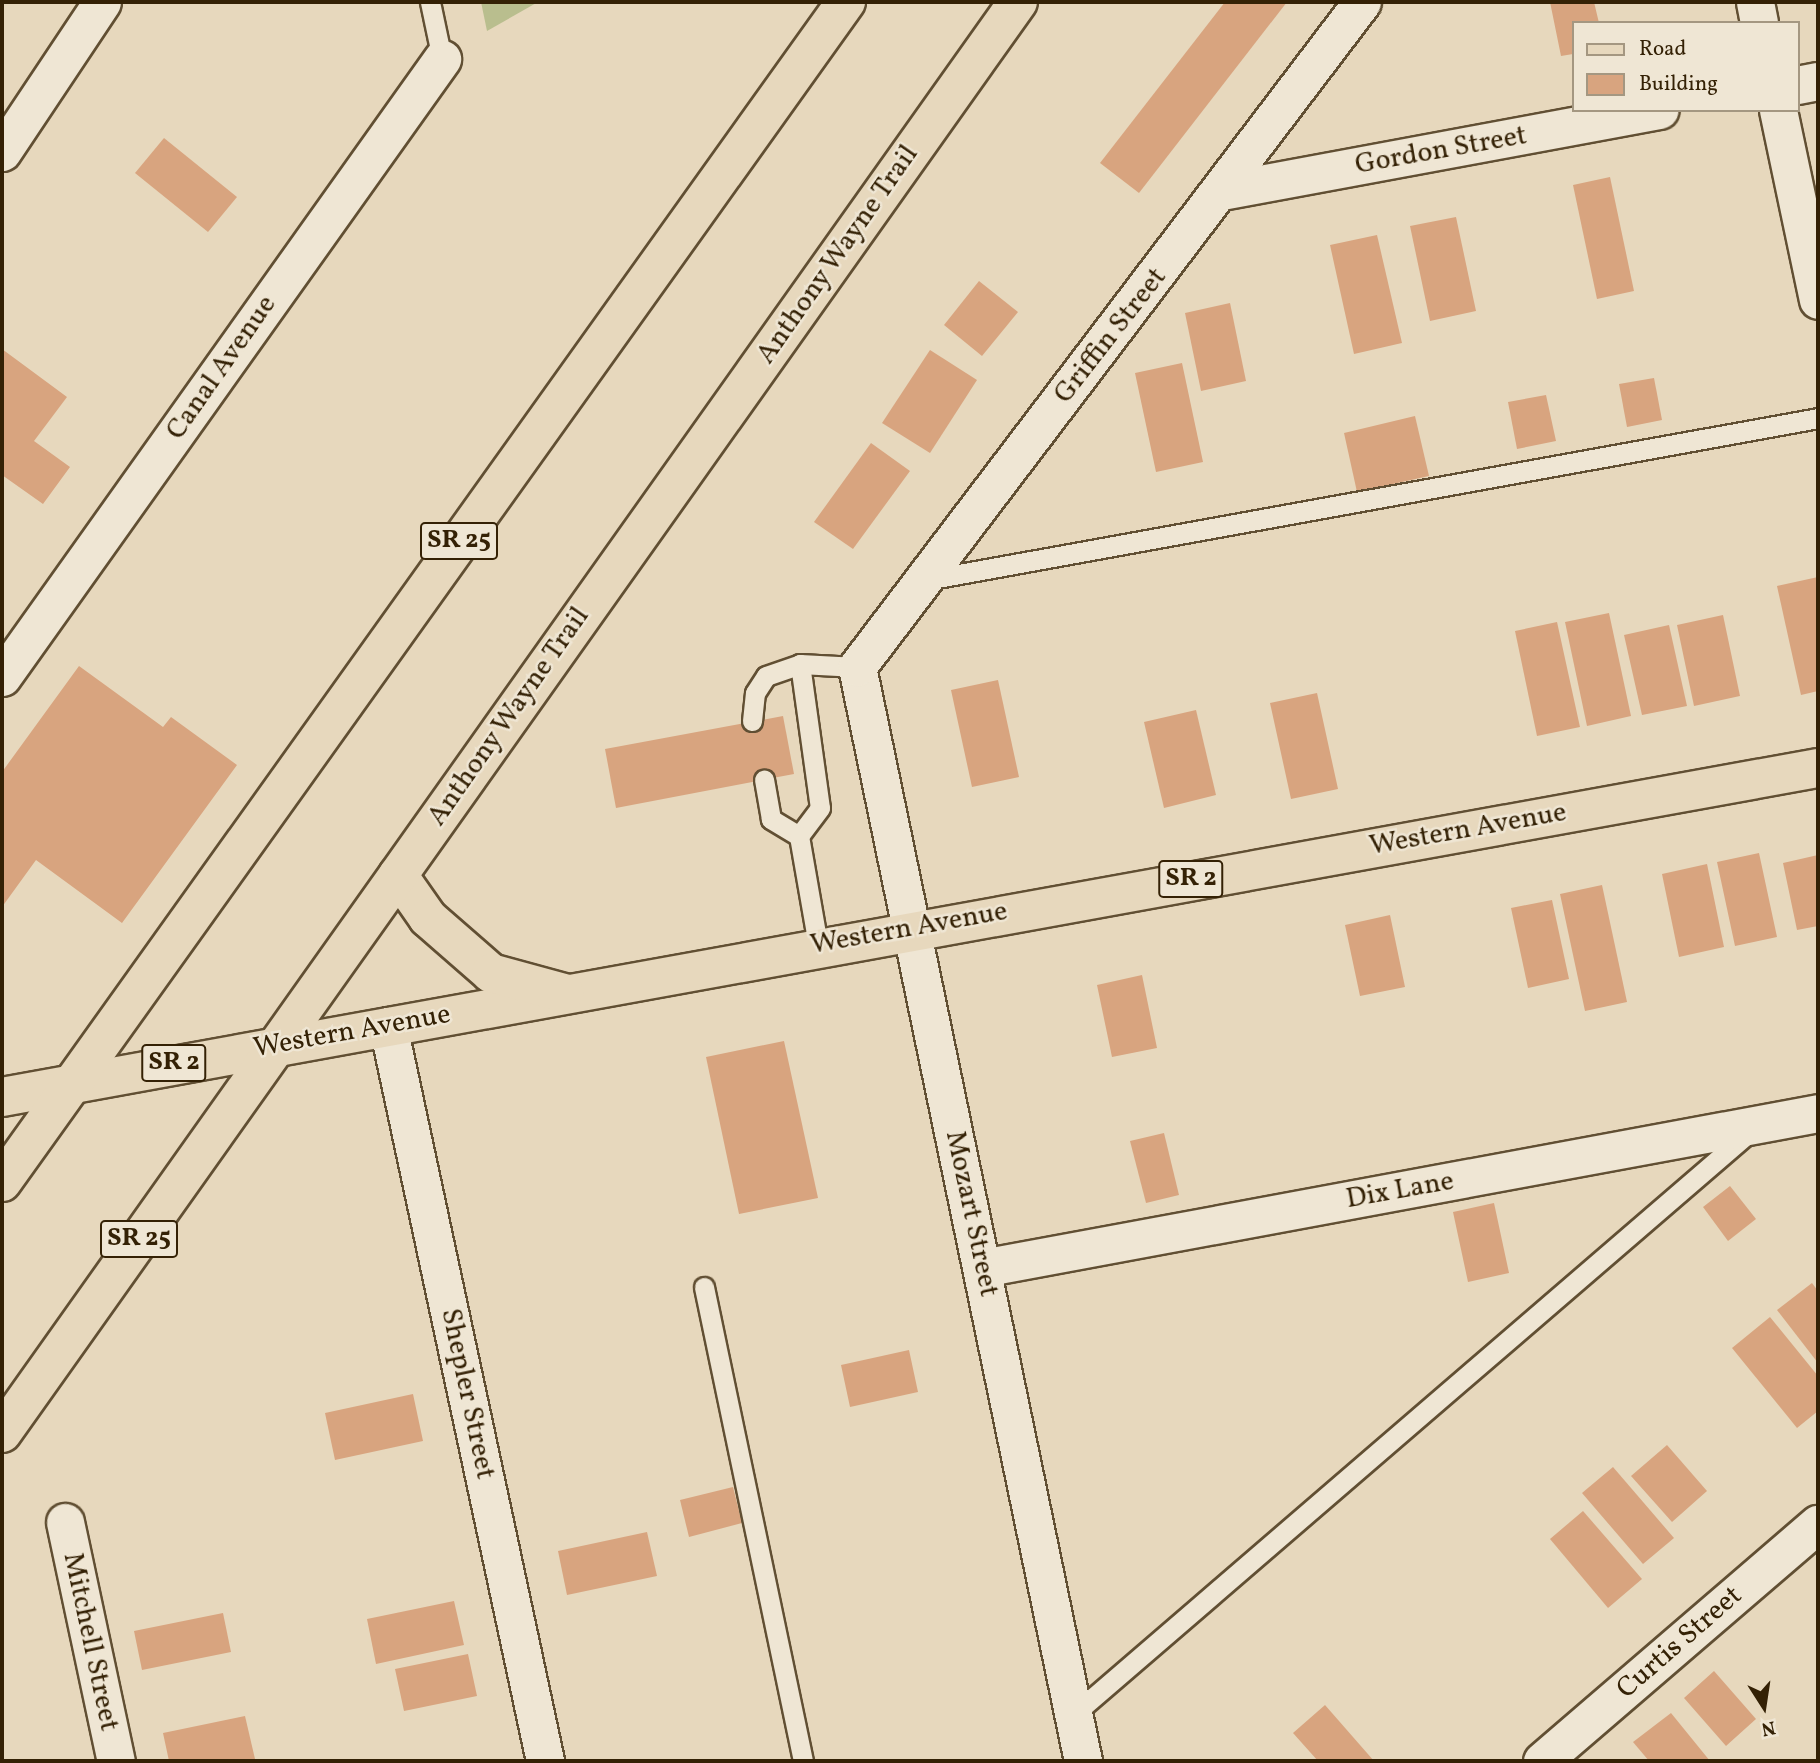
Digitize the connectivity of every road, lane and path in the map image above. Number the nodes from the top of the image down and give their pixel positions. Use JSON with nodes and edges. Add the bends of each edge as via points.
{"nodes":[{"id":1,"x":102,"y":2,"type":"edge"},
{"id":2,"x":430,"y":2,"type":"edge"},
{"id":3,"x":846,"y":2,"type":"edge"},
{"id":4,"x":1018,"y":2,"type":"edge"},
{"id":5,"x":1362,"y":2,"type":"edge"},
{"id":6,"x":1755,"y":2,"type":"edge"},
{"id":7,"x":1759,"y":21,"type":"edge"},
{"id":8,"x":442,"y":59,"type":"joint"},
{"id":9,"x":1818,"y":81,"type":"edge"},
{"id":10,"x":1799,"y":85,"type":"edge"},
{"id":11,"x":1649,"y":112,"type":"edge"},
{"id":12,"x":1778,"y":112,"type":"edge"},
{"id":13,"x":2,"y":152,"type":"edge"},
{"id":14,"x":1222,"y":191,"type":"junction"},
{"id":15,"x":1818,"y":300,"type":"edge"},
{"id":16,"x":1818,"y":418,"type":"edge"},
{"id":17,"x":922,"y":581,"type":"junction"},
{"id":18,"x":800,"y":664,"type":"junction"},
{"id":19,"x":857,"y":667,"type":"junction"},
{"id":20,"x":2,"y":677,"type":"edge"},
{"id":21,"x":752,"y":721,"type":"dead end"},
{"id":22,"x":1818,"y":768,"type":"edge"},
{"id":23,"x":764,"y":780,"type":"dead end"},
{"id":24,"x":799,"y":836,"type":"junction"},
{"id":25,"x":398,"y":875,"type":"junction"},
{"id":26,"x":911,"y":928,"type":"junction"},
{"id":27,"x":818,"y":945,"type":"junction"},
{"id":28,"x":564,"y":993,"type":"junction"},
{"id":29,"x":388,"y":1026,"type":"junction"},
{"id":30,"x":276,"y":1045,"type":"junction"},
{"id":31,"x":73,"y":1081,"type":"junction"},
{"id":32,"x":2,"y":1097,"type":"edge"},
{"id":33,"x":1818,"y":1113,"type":"edge"},
{"id":34,"x":1759,"y":1124,"type":"junction"},
{"id":35,"x":2,"y":1182,"type":"edge"},
{"id":36,"x":982,"y":1268,"type":"junction"},
{"id":37,"x":704,"y":1287,"type":"dead end"},
{"id":38,"x":2,"y":1433,"type":"edge"},
{"id":39,"x":65,"y":1522,"type":"dead end"},
{"id":40,"x":1818,"y":1524,"type":"edge"},
{"id":41,"x":1074,"y":1714,"type":"junction"},
{"id":42,"x":116,"y":1761,"type":"edge"},
{"id":43,"x":545,"y":1761,"type":"edge"},
{"id":44,"x":803,"y":1761,"type":"edge"},
{"id":45,"x":1083,"y":1761,"type":"edge"},
{"id":46,"x":1542,"y":1761,"type":"edge"}],
"edges":[{"from":1,"to":13,"type":"street"},
{"from":2,"to":8,"type":"lane"},
{"from":3,"to":31,"type":"main road","number":"SR 25"},
{"from":4,"to":25,"type":"main road","name":"Anthony Wayne Trail","number":"SR 25"},
{"from":5,"to":14,"type":"street","name":"Griffin Street"},
{"from":6,"to":7,"type":"street"},
{"from":8,"to":20,"type":"street","name":"Canal Avenue"},
{"from":9,"to":10,"type":"street"},
{"from":11,"to":14,"type":"street","name":"Gordon Street"},
{"from":12,"to":15,"type":"street"},
{"from":14,"to":17,"type":"street","name":"Griffin Street"},
{"from":16,"to":17,"type":"lane"},
{"from":17,"to":19,"type":"street","name":"Griffin Street"},
{"from":18,"to":19,"type":"lane"},
{"from":18,"to":21,"type":"lane","via":[[766,676],[755,693]]},
{"from":18,"to":24,"type":"lane","via":[[820,808]]},
{"from":19,"to":26,"type":"street","name":"Mozart Street"},
{"from":22,"to":26,"type":"main road","name":"Western Avenue","number":"SR 2"},
{"from":23,"to":24,"type":"lane","via":[[771,819]]},
{"from":24,"to":27,"type":"lane"},
{"from":25,"to":28,"type":"main road","via":[[428,918],[491,973]]},
{"from":25,"to":30,"type":"main road","name":"Anthony Wayne Trail","number":"SR 25"},
{"from":26,"to":27,"type":"main road","name":"Western Avenue","number":"SR 2"},
{"from":26,"to":36,"type":"street","name":"Mozart Street"},
{"from":27,"to":28,"type":"main road","name":"Western Avenue","number":"SR 2"},
{"from":28,"to":29,"type":"main road","name":"Western Avenue","number":"SR 2"},
{"from":29,"to":30,"type":"main road","name":"Western Avenue","number":"SR 2"},
{"from":29,"to":43,"type":"street","name":"Shepler Street"},
{"from":30,"to":31,"type":"main road","name":"Western Avenue","number":"SR 2"},
{"from":30,"to":38,"type":"main road","name":"Anthony Wayne Trail","number":"SR 25"},
{"from":31,"to":32,"type":"main road","name":"Western Avenue","number":"SR 2"},
{"from":31,"to":35,"type":"main road","number":"SR 25"},
{"from":33,"to":34,"type":"street","name":"Dix Lane"},
{"from":34,"to":36,"type":"street","name":"Dix Lane"},
{"from":34,"to":41,"type":"lane"},
{"from":36,"to":41,"type":"street","name":"Mozart Street"},
{"from":37,"to":44,"type":"lane"},
{"from":39,"to":42,"type":"street","name":"Mitchell Street"},
{"from":40,"to":46,"type":"street","name":"Curtis Street"},
{"from":41,"to":45,"type":"street","name":"Mozart Street"}]}
